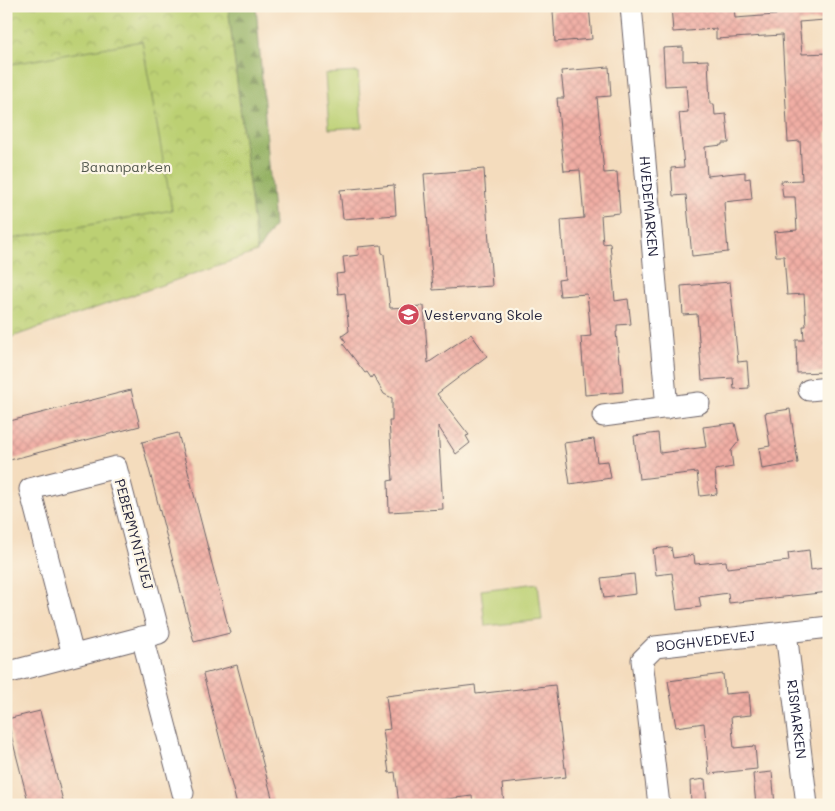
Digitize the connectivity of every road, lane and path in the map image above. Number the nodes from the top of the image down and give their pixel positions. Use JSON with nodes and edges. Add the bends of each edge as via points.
{"nodes":[{"id":1,"x":631,"y":6,"type":"edge"},
{"id":2,"x":699,"y":403,"type":"dead end"},
{"id":3,"x":666,"y":408,"type":"junction"},
{"id":4,"x":603,"y":416,"type":"dead end"},
{"id":5,"x":829,"y":627,"type":"edge"},
{"id":6,"x":786,"y":632,"type":"junction"},
{"id":7,"x":142,"y":637,"type":"junction"},
{"id":8,"x":73,"y":655,"type":"junction"},
{"id":9,"x":6,"y":672,"type":"edge"},
{"id":10,"x":183,"y":793,"type":"dead end"},
{"id":11,"x":659,"y":805,"type":"edge"},
{"id":12,"x":807,"y":805,"type":"edge"}],
"edges":[{"from":1,"to":3,"type":"street","name":"HVEDEMARKEN"},
{"from":2,"to":3,"type":"street"},
{"from":3,"to":4,"type":"street"},
{"from":5,"to":6,"type":"street","name":"BOGHVEDEVEJ"},
{"from":6,"to":11,"type":"street","name":"BOGHVEDEVEJ","via":[[655,647],[642,660]]},
{"from":6,"to":12,"type":"street","name":"RISMARKEN"},
{"from":7,"to":8,"type":"street","name":"PEBERMYNTEVEJ"},
{"from":7,"to":8,"type":"street","name":"PEBERMYNTEVEJ","via":[[159,632],[116,467],[30,490]]},
{"from":7,"to":10,"type":"street"},
{"from":8,"to":9,"type":"street","name":"PEBERMYNTEVEJ"}]}
